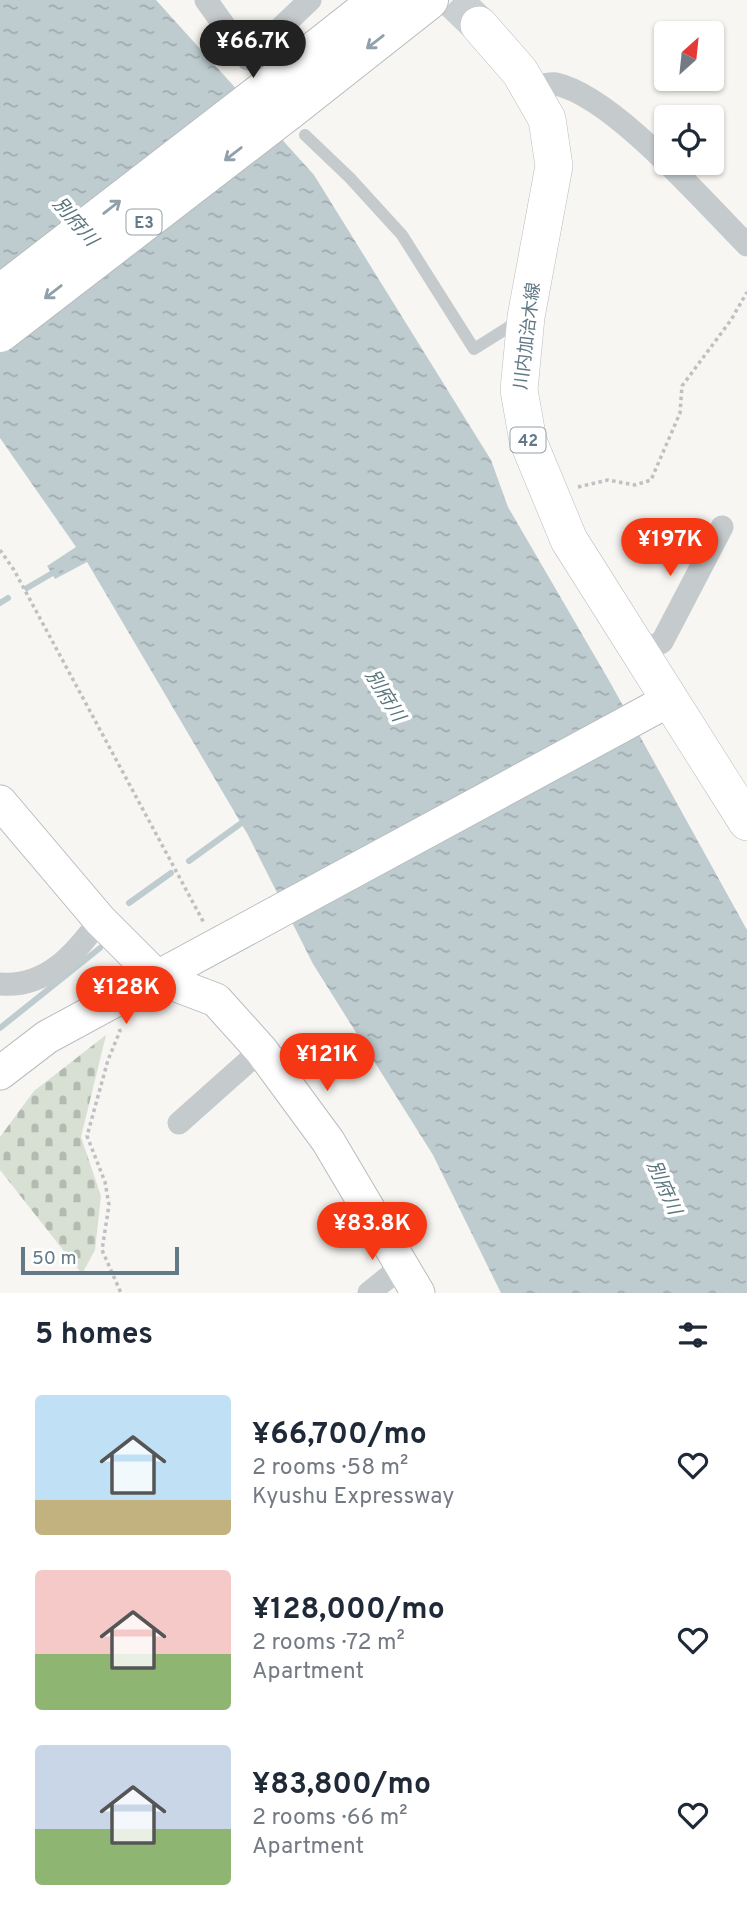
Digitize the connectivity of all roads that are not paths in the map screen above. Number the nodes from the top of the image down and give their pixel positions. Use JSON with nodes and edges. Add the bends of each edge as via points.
{"nodes":[{"id":1,"x":206,"y":0,"type":"edge"},
{"id":2,"x":310,"y":0,"type":"edge"},
{"id":3,"x":379,"y":0,"type":"edge"},
{"id":4,"x":429,"y":0,"type":"edge"},
{"id":5,"x":479,"y":25,"type":"tunnel mouth"},
{"id":6,"x":530,"y":88,"type":"junction"},
{"id":7,"x":287,"y":111,"type":"junction"},
{"id":8,"x":747,"y":245,"type":"edge"},
{"id":9,"x":0,"y":294,"type":"edge"},
{"id":10,"x":526,"y":317,"type":"junction"},
{"id":11,"x":0,"y":332,"type":"edge"},
{"id":12,"x":722,"y":527,"type":"dead end"},
{"id":13,"x":641,"y":652,"type":"junction"},
{"id":14,"x":661,"y":705,"type":"junction"},
{"id":15,"x":0,"y":802,"type":"edge"},
{"id":16,"x":747,"y":822,"type":"edge"},
{"id":17,"x":100,"y":920,"type":"junction"},
{"id":18,"x":158,"y":978,"type":"junction"},
{"id":19,"x":0,"y":984,"type":"edge"},
{"id":20,"x":261,"y":1050,"type":"junction"},
{"id":21,"x":0,"y":1073,"type":"edge"},
{"id":22,"x":179,"y":1123,"type":"dead end"},
{"id":23,"x":410,"y":1279,"type":"edge"},
{"id":24,"x":369,"y":1293,"type":"edge"}],
"edges":[{"from":1,"to":2,"type":"street","via":[[248,59]]},
{"from":3,"to":7,"type":"highway","number":"E3"},
{"from":4,"to":7,"type":"highway","number":"E3","one_way":true},
{"from":5,"to":6,"type":"main road","name":"川内加治木線","number":"42"},
{"from":6,"to":8,"type":"street","via":[[555,84],[607,111],[649,146]]},
{"from":6,"to":10,"type":"main road","name":"川内加治木線","number":"42","via":[[547,119],[554,166]]},
{"from":9,"to":7,"type":"highway","number":"E3","one_way":true,"bridge":true},
{"from":7,"to":10,"type":"lane","via":[[402,235],[474,349]]},
{"from":7,"to":11,"type":"highway","number":"E3","one_way":true,"bridge":true},
{"from":10,"to":13,"type":"main road","name":"川内加治木線","number":"42","via":[[519,390],[528,441],[569,540]]},
{"from":12,"to":13,"type":"street","via":[[662,642]]},
{"from":13,"to":14,"type":"main road","name":"川内加治木線","number":"42"},
{"from":14,"to":16,"type":"main road","name":"川内加治木線","number":"42"},
{"from":14,"to":18,"type":"street"},
{"from":15,"to":17,"type":"street"},
{"from":17,"to":18,"type":"street"},
{"from":17,"to":19,"type":"street","via":[[54,970],[36,981]]},
{"from":18,"to":20,"type":"street","via":[[216,1000]]},
{"from":18,"to":21,"type":"street","via":[[47,1037]]},
{"from":20,"to":22,"type":"street"},
{"from":20,"to":23,"type":"street","via":[[328,1141]]},
{"from":23,"to":24,"type":"street"}]}
